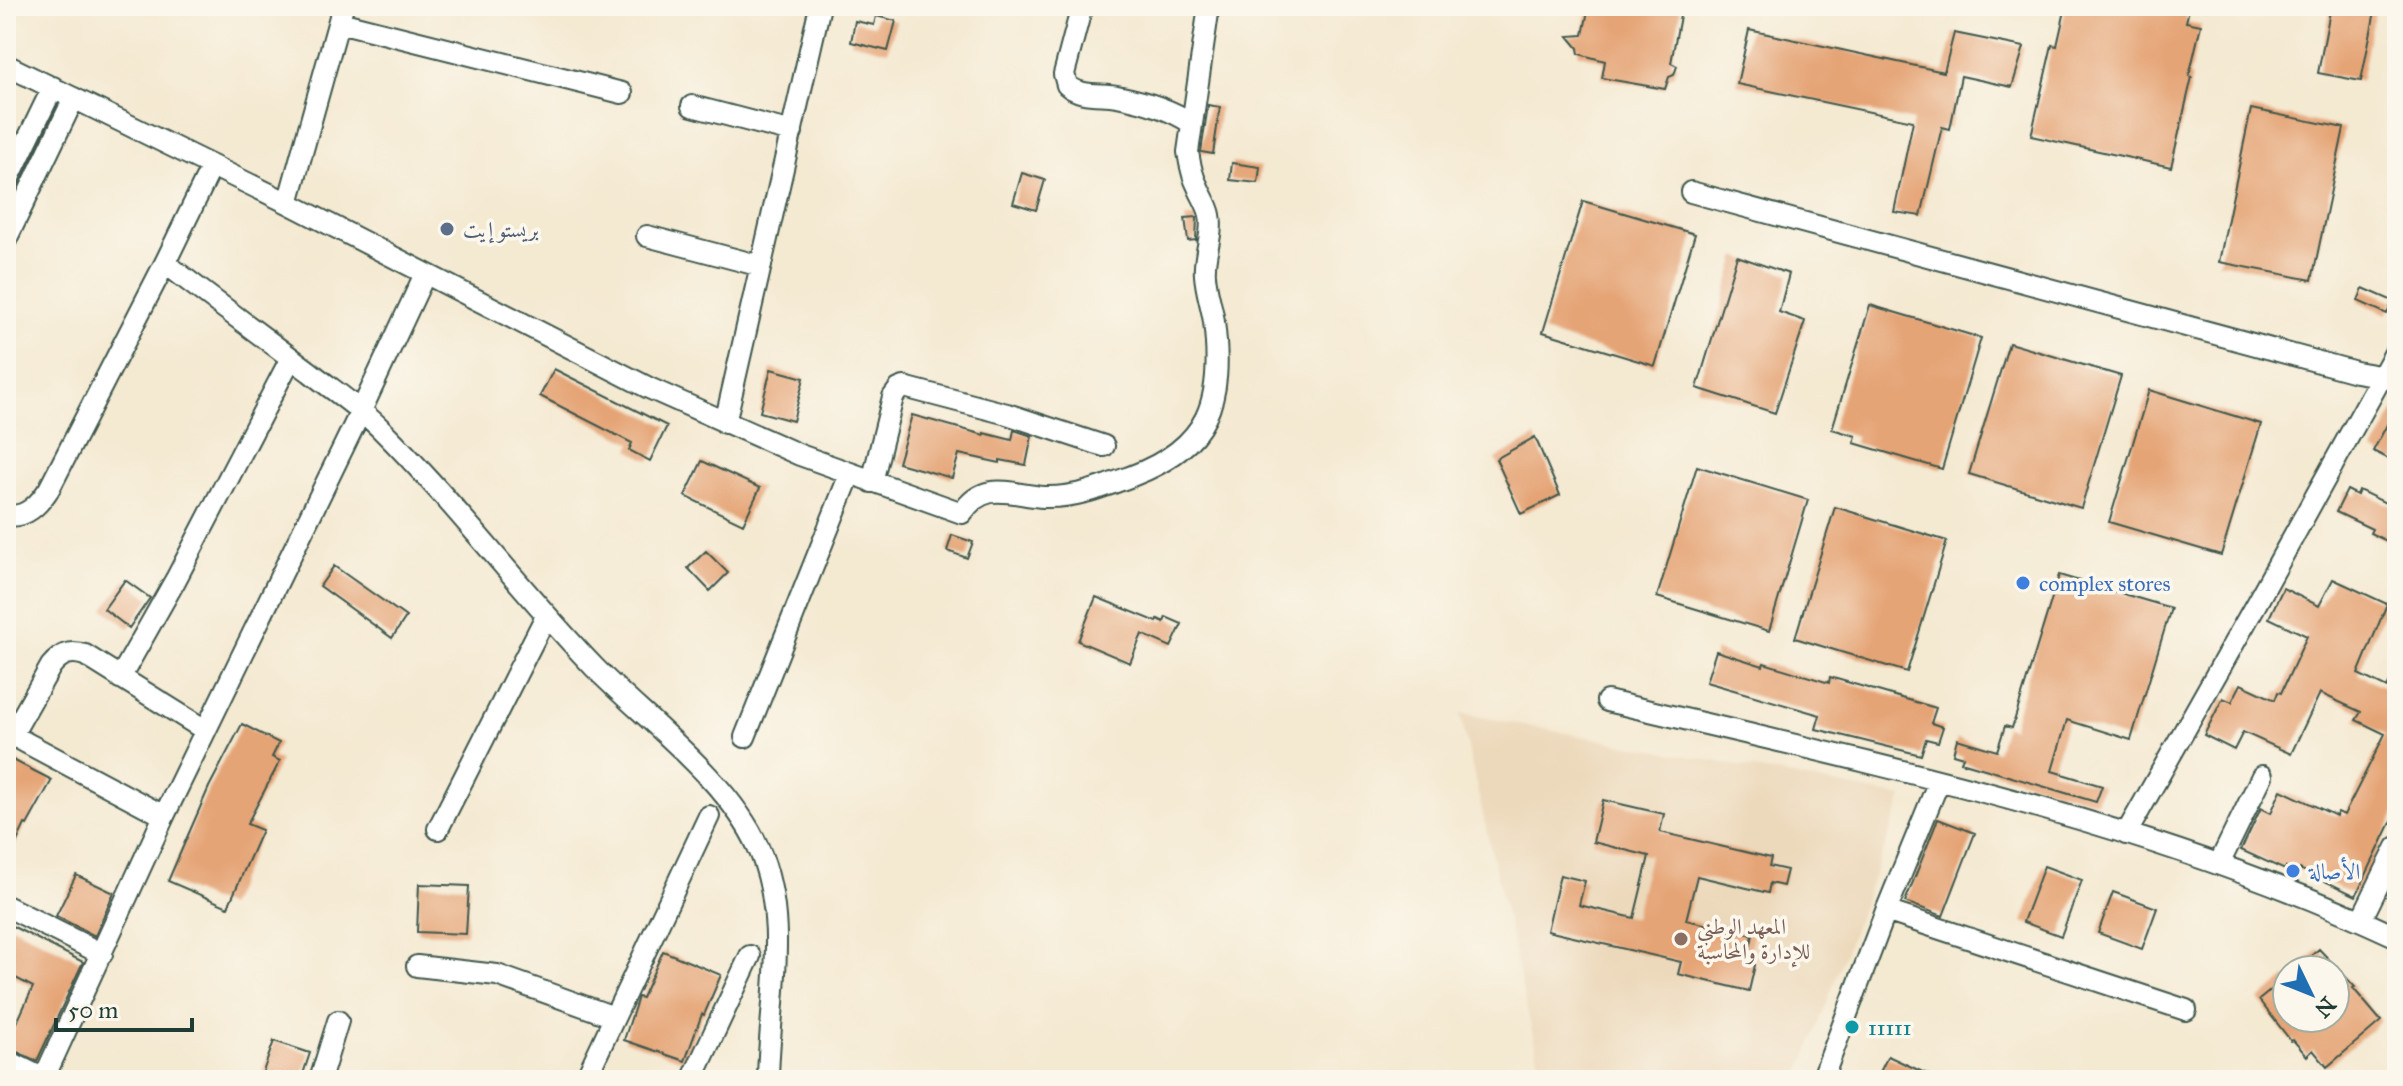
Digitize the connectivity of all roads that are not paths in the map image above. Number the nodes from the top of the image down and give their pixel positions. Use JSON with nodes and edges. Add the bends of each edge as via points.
{"nodes":[{"id":1,"x":820,"y":6,"type":"edge"},
{"id":2,"x":1082,"y":6,"type":"edge"},
{"id":3,"x":1209,"y":6,"type":"edge"},
{"id":4,"x":341,"y":14,"type":"edge"},
{"id":5,"x":6,"y":65,"type":"edge"},
{"id":6,"x":53,"y":87,"type":"junction"},
{"id":7,"x":622,"y":93,"type":"dead end"},
{"id":8,"x":74,"y":98,"type":"junction"},
{"id":9,"x":692,"y":106,"type":"dead end"},
{"id":10,"x":1191,"y":123,"type":"junction"},
{"id":11,"x":792,"y":132,"type":"junction"},
{"id":12,"x":212,"y":166,"type":"junction"},
{"id":13,"x":6,"y":184,"type":"edge"},
{"id":14,"x":1691,"y":192,"type":"dead end"},
{"id":15,"x":288,"y":203,"type":"junction"},
{"id":16,"x":647,"y":236,"type":"dead end"},
{"id":17,"x":6,"y":238,"type":"edge"},
{"id":18,"x":165,"y":263,"type":"junction"},
{"id":19,"x":761,"y":266,"type":"junction"},
{"id":20,"x":425,"y":274,"type":"junction"},
{"id":21,"x":2397,"y":349,"type":"edge"},
{"id":22,"x":291,"y":358,"type":"junction"},
{"id":23,"x":2390,"y":378,"type":"edge"},
{"id":24,"x":361,"y":411,"type":"junction"},
{"id":25,"x":725,"y":423,"type":"junction"},
{"id":26,"x":1104,"y":446,"type":"dead end"},
{"id":27,"x":850,"y":474,"type":"junction"},
{"id":28,"x":872,"y":482,"type":"junction"},
{"id":29,"x":6,"y":515,"type":"edge"},
{"id":30,"x":546,"y":616,"type":"junction"},
{"id":31,"x":120,"y":678,"type":"junction"},
{"id":32,"x":1607,"y":701,"type":"dead end"},
{"id":33,"x":205,"y":730,"type":"junction"},
{"id":34,"x":9,"y":733,"type":"edge"},
{"id":35,"x":745,"y":737,"type":"dead end"},
{"id":36,"x":2262,"y":776,"type":"dead end"},
{"id":37,"x":1939,"y":781,"type":"junction"},
{"id":38,"x":164,"y":816,"type":"junction"},
{"id":39,"x":709,"y":816,"type":"dead end"},
{"id":40,"x":438,"y":829,"type":"dead end"},
{"id":41,"x":2126,"y":834,"type":"junction"},
{"id":42,"x":2397,"y":847,"type":"edge"},
{"id":43,"x":2219,"y":864,"type":"junction"},
{"id":44,"x":6,"y":906,"type":"edge"},
{"id":45,"x":1886,"y":911,"type":"junction"},
{"id":46,"x":2361,"y":920,"type":"junction"},
{"id":47,"x":2397,"y":937,"type":"edge"},
{"id":48,"x":102,"y":954,"type":"junction"},
{"id":49,"x":750,"y":956,"type":"dead end"},
{"id":50,"x":417,"y":966,"type":"dead end"},
{"id":51,"x":2186,"y":1010,"type":"dead end"},
{"id":52,"x":614,"y":1017,"type":"junction"},
{"id":53,"x":338,"y":1021,"type":"dead end"},
{"id":54,"x":6,"y":1060,"type":"edge"},
{"id":55,"x":44,"y":1080,"type":"edge"},
{"id":56,"x":320,"y":1080,"type":"edge"},
{"id":57,"x":585,"y":1080,"type":"edge"},
{"id":58,"x":692,"y":1080,"type":"edge"},
{"id":59,"x":768,"y":1080,"type":"edge"},
{"id":60,"x":1822,"y":1080,"type":"edge"}],
"edges":[{"from":1,"to":11,"type":"street"},
{"from":2,"to":10,"type":"street","via":[[1064,74],[1067,85],[1075,92],[1117,96],[1172,111]]},
{"from":3,"to":10,"type":"street"},
{"from":4,"to":7,"type":"street"},
{"from":4,"to":15,"type":"street"},
{"from":5,"to":6,"type":"street"},
{"from":6,"to":8,"type":"street"},
{"from":6,"to":13,"type":"street"},
{"from":8,"to":12,"type":"street"},
{"from":8,"to":17,"type":"street"},
{"from":9,"to":11,"type":"street"},
{"from":10,"to":28,"type":"street","via":[[1190,166],[1211,222],[1204,265],[1217,367],[1213,401],[1190,443],[1156,467],[1096,490],[1054,497],[995,491],[979,496],[962,513]]},
{"from":11,"to":19,"type":"street"},
{"from":12,"to":15,"type":"street"},
{"from":12,"to":18,"type":"street"},
{"from":14,"to":23,"type":"street"},
{"from":15,"to":20,"type":"street"},
{"from":16,"to":19,"type":"street"},
{"from":18,"to":22,"type":"street"},
{"from":18,"to":29,"type":"street","via":[[49,489],[28,512]]},
{"from":19,"to":25,"type":"street"},
{"from":20,"to":24,"type":"street"},
{"from":20,"to":25,"type":"street"},
{"from":21,"to":23,"type":"street"},
{"from":22,"to":24,"type":"street"},
{"from":22,"to":31,"type":"street"},
{"from":23,"to":41,"type":"street"},
{"from":24,"to":30,"type":"street","via":[[427,478]]},
{"from":24,"to":33,"type":"street"},
{"from":25,"to":27,"type":"street"},
{"from":26,"to":28,"type":"street","via":[[904,387],[893,397]]},
{"from":27,"to":28,"type":"street"},
{"from":27,"to":35,"type":"street"},
{"from":30,"to":40,"type":"street"},
{"from":30,"to":59,"type":"street","via":[[716,785],[757,845],[775,910]]},
{"from":31,"to":33,"type":"street"},
{"from":31,"to":34,"type":"street","via":[[85,655],[67,653],[58,658]]},
{"from":32,"to":37,"type":"street"},
{"from":33,"to":38,"type":"street"},
{"from":34,"to":38,"type":"street"},
{"from":36,"to":43,"type":"street"},
{"from":37,"to":41,"type":"street"},
{"from":37,"to":45,"type":"street"},
{"from":38,"to":48,"type":"street"},
{"from":39,"to":52,"type":"street"},
{"from":41,"to":43,"type":"street"},
{"from":42,"to":46,"type":"street"},
{"from":43,"to":46,"type":"street"},
{"from":44,"to":48,"type":"street"},
{"from":45,"to":51,"type":"street"},
{"from":45,"to":60,"type":"street"},
{"from":46,"to":47,"type":"street"},
{"from":48,"to":55,"type":"street"},
{"from":49,"to":58,"type":"street"},
{"from":50,"to":52,"type":"street","via":[[497,975]]},
{"from":52,"to":57,"type":"street"},
{"from":53,"to":56,"type":"street"},
{"from":54,"to":55,"type":"street"}]}
